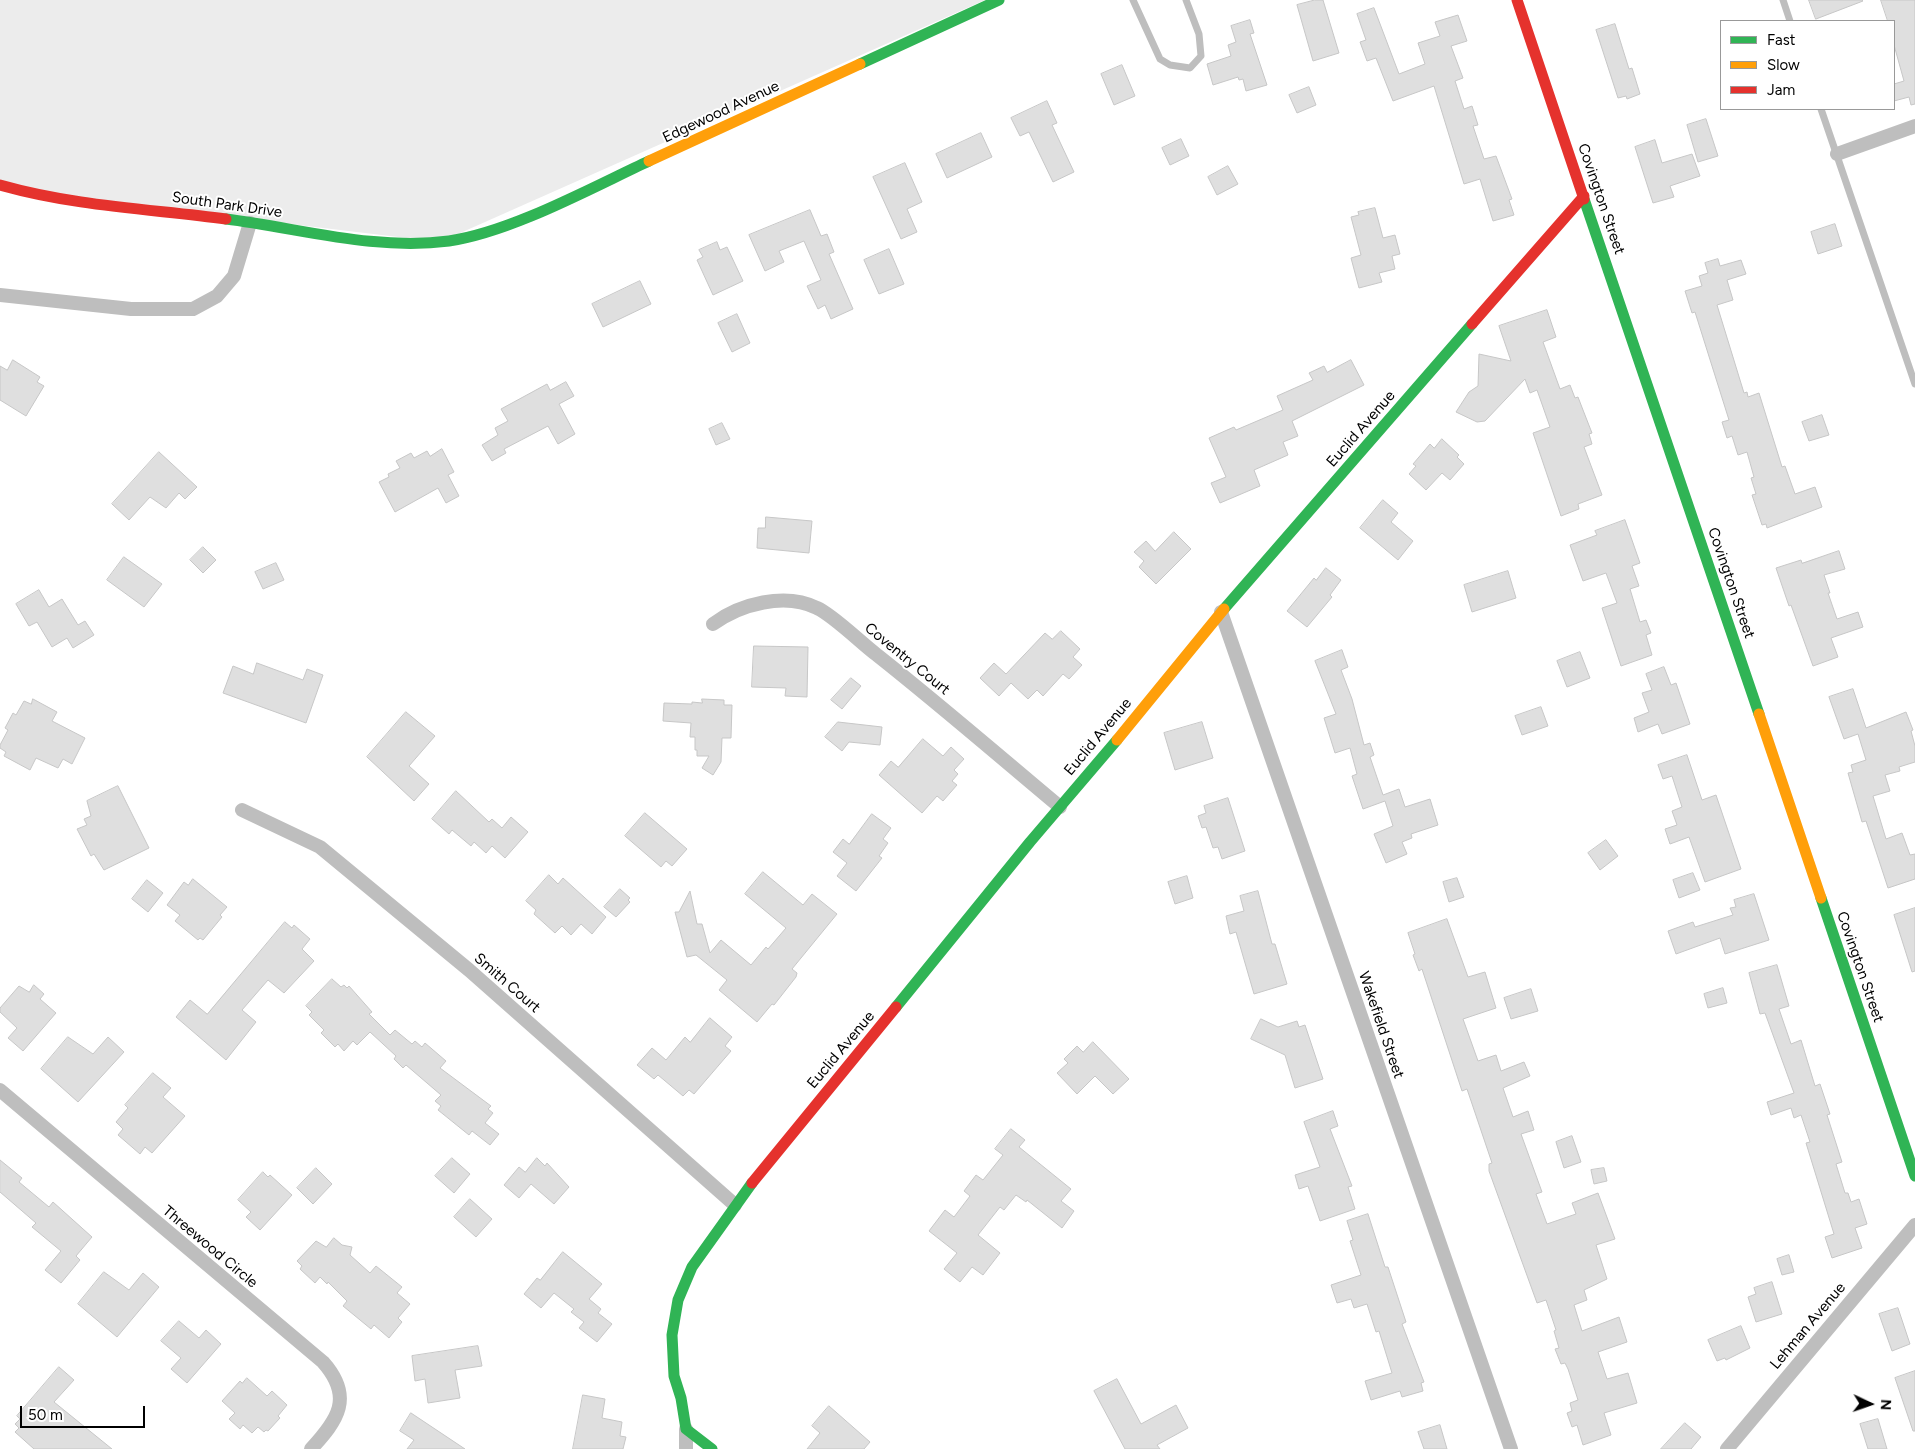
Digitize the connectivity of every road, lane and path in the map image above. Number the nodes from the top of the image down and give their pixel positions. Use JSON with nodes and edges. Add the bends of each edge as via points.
{"nodes":[{"id":1,"x":999,"y":0,"type":"edge"},
{"id":2,"x":1133,"y":0,"type":"edge"},
{"id":3,"x":1186,"y":0,"type":"edge"},
{"id":4,"x":1517,"y":0,"type":"edge"},
{"id":5,"x":1782,"y":0,"type":"edge"},
{"id":6,"x":1790,"y":20,"type":"edge"},
{"id":7,"x":1821,"y":110,"type":"edge"},
{"id":8,"x":1915,"y":126,"type":"edge"},
{"id":9,"x":1837,"y":154,"type":"junction"},
{"id":10,"x":0,"y":185,"type":"edge"},
{"id":11,"x":1584,"y":196,"type":"junction"},
{"id":12,"x":250,"y":222,"type":"junction"},
{"id":13,"x":452,"y":240,"type":"joint"},
{"id":14,"x":0,"y":295,"type":"edge"},
{"id":15,"x":1915,"y":384,"type":"edge"},
{"id":16,"x":1221,"y":612,"type":"junction"},
{"id":17,"x":713,"y":624,"type":"dead end"},
{"id":18,"x":1060,"y":807,"type":"junction"},
{"id":19,"x":242,"y":810,"type":"dead end"},
{"id":20,"x":0,"y":1090,"type":"edge"},
{"id":21,"x":1915,"y":1176,"type":"edge"},
{"id":22,"x":735,"y":1205,"type":"junction"},
{"id":23,"x":1915,"y":1224,"type":"edge"},
{"id":24,"x":686,"y":1429,"type":"junction"},
{"id":25,"x":311,"y":1449,"type":"edge"},
{"id":26,"x":686,"y":1449,"type":"edge"},
{"id":27,"x":712,"y":1449,"type":"edge"},
{"id":28,"x":1510,"y":1449,"type":"edge"},
{"id":29,"x":1727,"y":1449,"type":"edge"}],
"edges":[{"from":1,"to":13,"type":"street","name":"Edgewood Avenue","via":[[528,216],[471,237]]},
{"from":2,"to":3,"type":"lane","via":[[1160,59],[1170,65],[1190,68],[1201,56],[1200,34]]},
{"from":4,"to":11,"type":"street","name":"Covington Street"},
{"from":5,"to":6,"type":"lane"},
{"from":7,"to":9,"type":"lane"},
{"from":8,"to":9,"type":"street"},
{"from":9,"to":15,"type":"lane"},
{"from":10,"to":12,"type":"street","name":"South Park Drive","via":[[71,200]]},
{"from":11,"to":16,"type":"street","name":"Euclid Avenue"},
{"from":11,"to":21,"type":"street","name":"Covington Street"},
{"from":12,"to":13,"type":"street","name":"South Park Drive","via":[[374,241]]},
{"from":12,"to":14,"type":"street","via":[[234,276],[217,296],[193,309],[131,308]]},
{"from":16,"to":18,"type":"street","name":"Euclid Avenue"},
{"from":16,"to":28,"type":"street","name":"Wakefield Street"},
{"from":17,"to":18,"type":"street","name":"Coventry Court","via":[[728,613],[769,601],[817,608],[923,691]]},
{"from":18,"to":22,"type":"street","name":"Euclid Avenue"},
{"from":19,"to":22,"type":"street","name":"Smith Court","via":[[320,847],[469,970]]},
{"from":20,"to":25,"type":"street","name":"Threewood Circle","via":[[323,1362],[339,1387],[341,1401],[337,1415]]},
{"from":22,"to":24,"type":"street","name":"Euclid Avenue","via":[[692,1267],[678,1300],[673,1324],[672,1363]]},
{"from":23,"to":29,"type":"street","name":"Lehman Avenue"},
{"from":24,"to":26,"type":"street"},
{"from":24,"to":27,"type":"street"}]}
